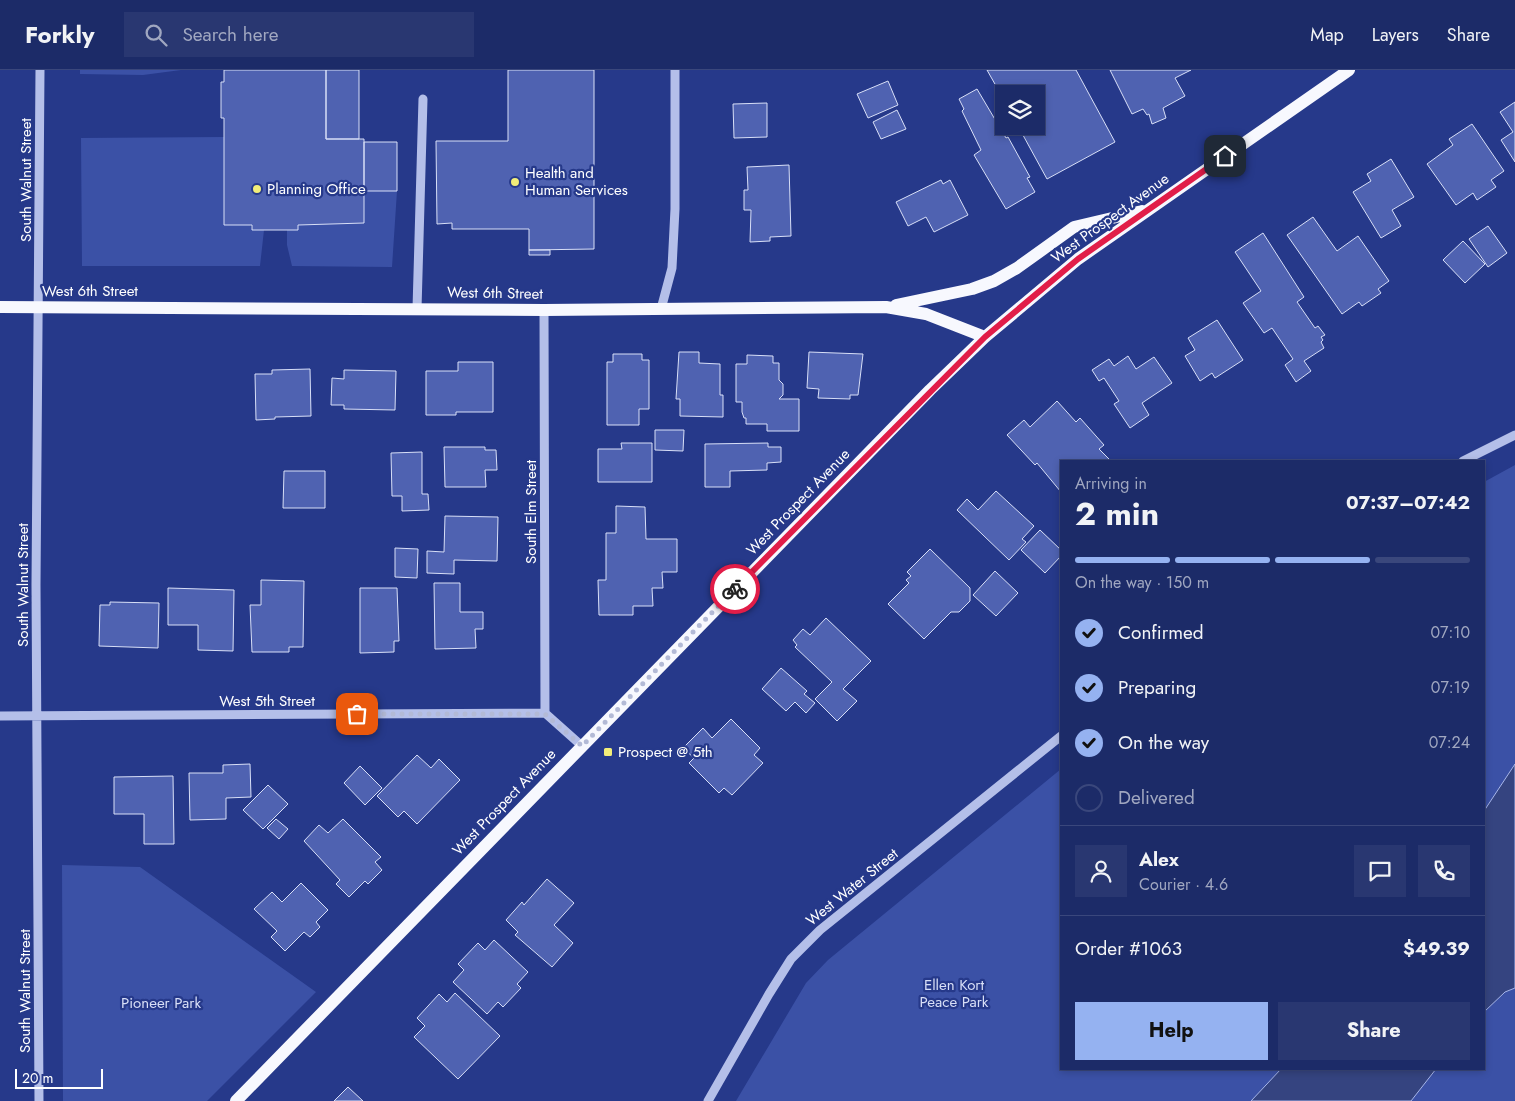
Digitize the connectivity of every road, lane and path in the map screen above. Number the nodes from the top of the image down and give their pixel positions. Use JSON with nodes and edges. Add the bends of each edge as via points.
{"nodes":[{"id":1,"x":40,"y":70,"type":"edge"},
{"id":2,"x":674,"y":70,"type":"edge"},
{"id":3,"x":1349,"y":70,"type":"edge"},
{"id":4,"x":423,"y":99,"type":"dead end"},
{"id":5,"x":1146,"y":210,"type":"junction"},
{"id":6,"x":0,"y":307,"type":"edge"},
{"id":7,"x":39,"y":307,"type":"junction"},
{"id":8,"x":886,"y":307,"type":"junction"},
{"id":9,"x":417,"y":309,"type":"junction"},
{"id":10,"x":661,"y":309,"type":"junction"},
{"id":11,"x":544,"y":310,"type":"junction"},
{"id":12,"x":985,"y":337,"type":"junction"},
{"id":13,"x":1515,"y":435,"type":"edge"},
{"id":14,"x":1465,"y":460,"type":"edge"},
{"id":15,"x":545,"y":714,"type":"junction"},
{"id":16,"x":37,"y":715,"type":"junction"},
{"id":17,"x":0,"y":716,"type":"edge"},
{"id":18,"x":1060,"y":737,"type":"edge"},
{"id":19,"x":582,"y":746,"type":"junction"},
{"id":20,"x":39,"y":1101,"type":"edge"},
{"id":21,"x":236,"y":1101,"type":"edge"},
{"id":22,"x":708,"y":1101,"type":"edge"}],
"edges":[{"from":1,"to":7,"type":"street","name":"South Walnut Street"},
{"from":2,"to":10,"type":"street","via":[[672,268]]},
{"from":3,"to":5,"type":"main road","name":"West Prospect Avenue"},
{"from":4,"to":9,"type":"street"},
{"from":5,"to":8,"type":"main road","via":[[1074,227],[994,281],[972,289]]},
{"from":5,"to":12,"type":"main road","name":"West Prospect Avenue","via":[[1078,259]]},
{"from":6,"to":7,"type":"main road","name":"West 6th Street"},
{"from":7,"to":9,"type":"main road","name":"West 6th Street"},
{"from":7,"to":16,"type":"street","name":"South Walnut Street"},
{"from":8,"to":10,"type":"main road","name":"West 6th Street"},
{"from":8,"to":12,"type":"main road","name":"West 6th Street","via":[[926,314]]},
{"from":9,"to":11,"type":"main road","name":"West 6th Street"},
{"from":10,"to":11,"type":"main road","name":"West 6th Street"},
{"from":11,"to":15,"type":"street","name":"South Elm Street"},
{"from":12,"to":19,"type":"main road","name":"West Prospect Avenue"},
{"from":13,"to":14,"type":"street"},
{"from":15,"to":16,"type":"street","name":"West 5th Street"},
{"from":15,"to":19,"type":"street"},
{"from":16,"to":17,"type":"street","name":"West 5th Street"},
{"from":16,"to":20,"type":"street","name":"South Walnut Street"},
{"from":18,"to":22,"type":"street","name":"West Water Street","via":[[820,930],[791,960],[768,994]]},
{"from":19,"to":21,"type":"main road","name":"West Prospect Avenue"}]}
